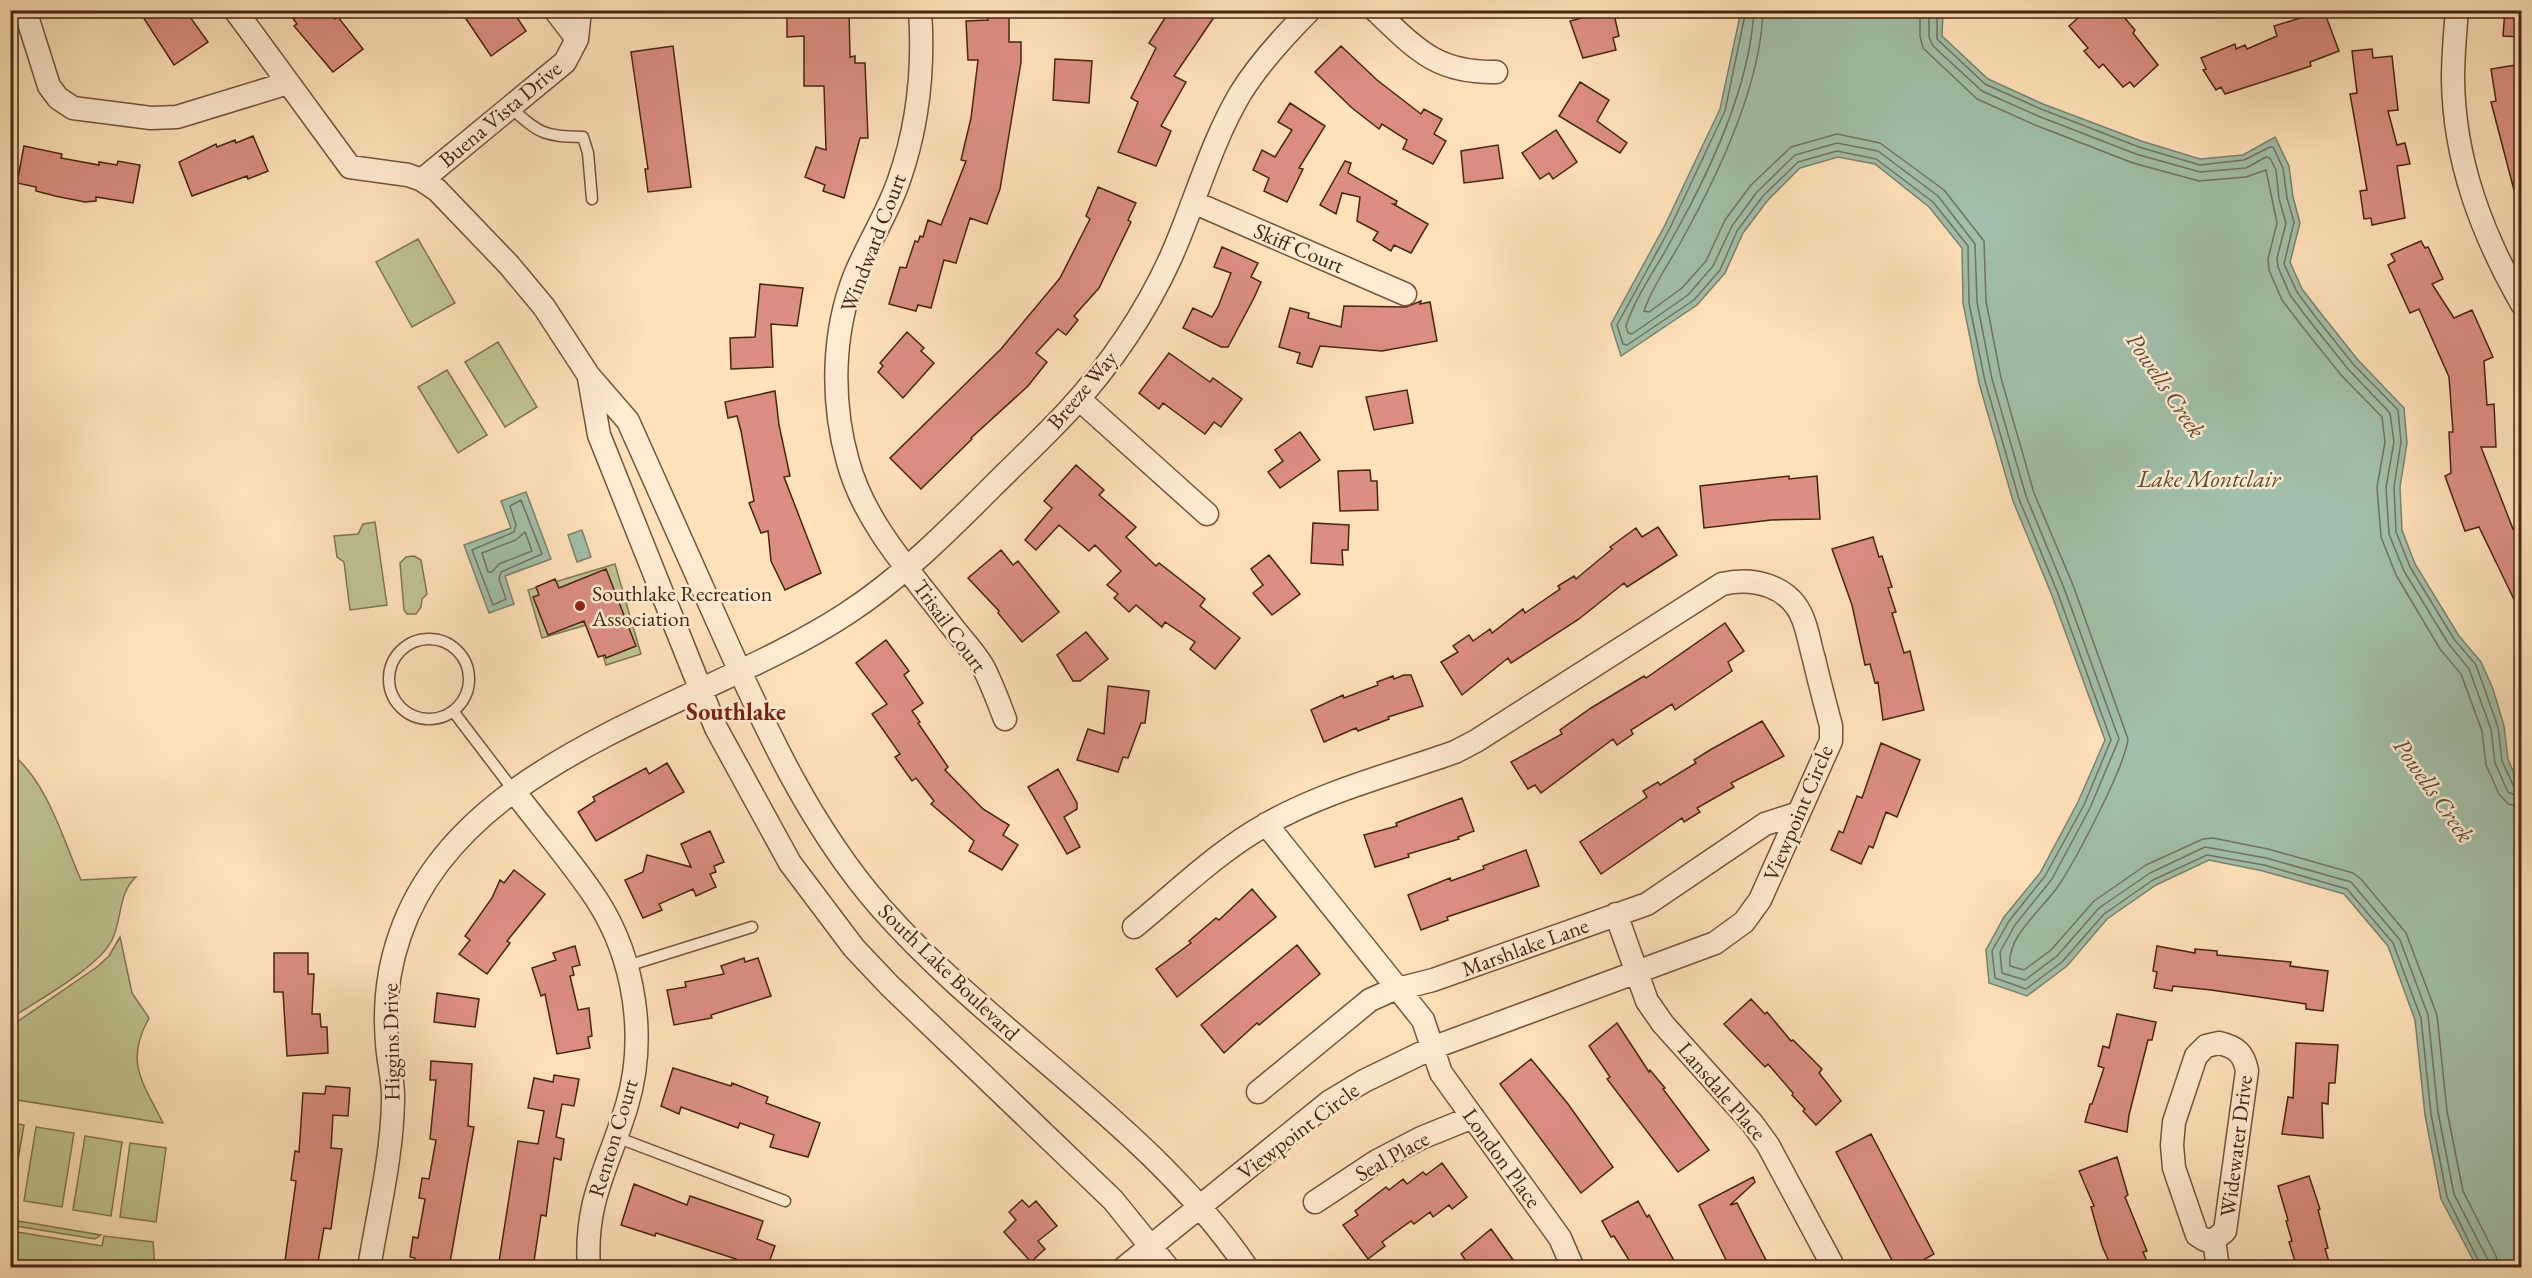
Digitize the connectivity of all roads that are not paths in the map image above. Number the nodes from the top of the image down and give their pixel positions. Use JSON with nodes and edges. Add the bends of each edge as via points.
{"nodes":[{"id":1,"x":26,"y":10,"type":"edge"},
{"id":2,"x":235,"y":10,"type":"edge"},
{"id":3,"x":555,"y":10,"type":"edge"},
{"id":4,"x":580,"y":10,"type":"edge"},
{"id":5,"x":920,"y":10,"type":"edge"},
{"id":6,"x":1310,"y":10,"type":"edge"},
{"id":7,"x":1375,"y":10,"type":"edge"},
{"id":8,"x":2457,"y":10,"type":"edge"},
{"id":9,"x":577,"y":39,"type":"junction"},
{"id":10,"x":1496,"y":72,"type":"dead end"},
{"id":11,"x":288,"y":83,"type":"junction"},
{"id":12,"x":510,"y":107,"type":"junction"},
{"id":13,"x":422,"y":180,"type":"junction"},
{"id":14,"x":592,"y":199,"type":"dead end"},
{"id":15,"x":1193,"y":202,"type":"junction"},
{"id":16,"x":1405,"y":294,"type":"dead end"},
{"id":17,"x":2522,"y":304,"type":"edge"},
{"id":18,"x":589,"y":376,"type":"junction"},
{"id":19,"x":1079,"y":399,"type":"junction"},
{"id":20,"x":1207,"y":514,"type":"dead end"},
{"id":21,"x":908,"y":568,"type":"junction"},
{"id":22,"x":740,"y":671,"type":"junction"},
{"id":23,"x":701,"y":688,"type":"junction"},
{"id":24,"x":453,"y":711,"type":"junction"},
{"id":25,"x":1005,"y":719,"type":"dead end"},
{"id":26,"x":514,"y":791,"type":"junction"},
{"id":27,"x":1799,"y":813,"type":"junction"},
{"id":28,"x":1266,"y":824,"type":"junction"},
{"id":29,"x":1616,"y":914,"type":"junction"},
{"id":30,"x":752,"y":927,"type":"dead end"},
{"id":31,"x":1134,"y":927,"type":"dead end"},
{"id":32,"x":627,"y":966,"type":"junction"},
{"id":33,"x":1635,"y":974,"type":"junction"},
{"id":34,"x":1398,"y":988,"type":"junction"},
{"id":35,"x":1432,"y":1048,"type":"junction"},
{"id":36,"x":1258,"y":1092,"type":"dead end"},
{"id":37,"x":1473,"y":1118,"type":"junction"},
{"id":38,"x":616,"y":1137,"type":"junction"},
{"id":39,"x":785,"y":1202,"type":"dead end"},
{"id":40,"x":1315,"y":1202,"type":"dead end"},
{"id":41,"x":1200,"y":1207,"type":"junction"},
{"id":42,"x":2214,"y":1240,"type":"junction"},
{"id":43,"x":1152,"y":1246,"type":"junction"},
{"id":44,"x":369,"y":1268,"type":"edge"},
{"id":45,"x":589,"y":1268,"type":"edge"},
{"id":46,"x":1124,"y":1268,"type":"edge"},
{"id":47,"x":1168,"y":1268,"type":"edge"},
{"id":48,"x":1247,"y":1268,"type":"edge"},
{"id":49,"x":1573,"y":1268,"type":"edge"},
{"id":50,"x":1834,"y":1268,"type":"edge"},
{"id":51,"x":2218,"y":1268,"type":"edge"}],
"edges":[{"from":1,"to":11,"type":"street","via":[[49,86],[73,108],[151,118],[177,117]]},
{"from":2,"to":11,"type":"street"},
{"from":3,"to":9,"type":"street"},
{"from":4,"to":9,"type":"street","name":"Buena Vista Drive"},
{"from":5,"to":21,"type":"street","name":"Windward Court","via":[[920,89],[912,135],[899,181],[843,311],[837,391],[841,432],[860,493],[878,527]]},
{"from":6,"to":15,"type":"street","name":"Breeze Way","via":[[1266,56],[1242,91],[1222,128]]},
{"from":7,"to":10,"type":"street","via":[[1422,54],[1448,66]]},
{"from":8,"to":17,"type":"street","via":[[2453,79],[2464,168],[2489,244]]},
{"from":9,"to":12,"type":"street","name":"Buena Vista Drive","via":[[565,62]]},
{"from":11,"to":13,"type":"street","via":[[350,167]]},
{"from":12,"to":13,"type":"street","name":"Buena Vista Drive"},
{"from":12,"to":14,"type":"lane","via":[[537,132],[583,137]]},
{"from":13,"to":18,"type":"street","name":"South Lake Boulevard","via":[[457,210],[509,265],[544,308]]},
{"from":15,"to":16,"type":"street","name":"Skiff Court"},
{"from":15,"to":19,"type":"street","name":"Breeze Way","via":[[1170,259],[1144,308],[1115,354]]},
{"from":18,"to":22,"type":"street","name":"South Lake Boulevard","via":[[628,421]]},
{"from":18,"to":23,"type":"street","via":[[599,435]]},
{"from":19,"to":20,"type":"street"},
{"from":19,"to":21,"type":"street","name":"Breeze Way"},
{"from":21,"to":22,"type":"street","name":"Breeze Way","via":[[848,613]]},
{"from":21,"to":25,"type":"street","name":"Trisail Court","via":[[982,665]]},
{"from":22,"to":23,"type":"street","name":"Higgins Drive"},
{"from":22,"to":41,"type":"street","name":"South Lake Boulevard","via":[[814,816],[834,849],[880,907],[962,991],[1134,1140]]},
{"from":23,"to":26,"type":"street","name":"Higgins Drive","via":[[615,730]]},
{"from":23,"to":43,"type":"street","via":[[716,728],[790,863],[854,948],[1113,1200]]},
{"from":24,"to":24,"type":"lane","via":[[462,703],[468,688],[465,660],[444,642],[432,639],[412,643],[393,662],[389,677],[392,694],[401,707],[416,717],[432,719]]},
{"from":24,"to":26,"type":"lane"},
{"from":26,"to":32,"type":"street","name":"Renton Court","via":[[597,900]]},
{"from":26,"to":44,"type":"street","name":"Higgins Drive","via":[[463,835],[432,870],[400,934],[386,1006],[392,1127]]},
{"from":27,"to":28,"type":"street","name":"Viewpoint Circle","via":[[1831,741],[1831,726],[1803,617],[1790,599],[1775,588],[1740,580],[1708,590],[1455,752],[1294,809]]},
{"from":27,"to":29,"type":"street","name":"Marshlake Lane","via":[[1765,824],[1647,904]]},
{"from":27,"to":33,"type":"street","name":"Viewpoint Circle","via":[[1760,900],[1744,922],[1715,943]]},
{"from":28,"to":31,"type":"street","name":"Viewpoint Circle","via":[[1233,845]]},
{"from":28,"to":34,"type":"street"},
{"from":29,"to":33,"type":"street","name":"Lansdale Place"},
{"from":29,"to":34,"type":"street","name":"Marshlake Lane","via":[[1432,980]]},
{"from":30,"to":32,"type":"lane"},
{"from":32,"to":38,"type":"street","name":"Renton Court","via":[[636,1037],[627,1105]]},
{"from":33,"to":35,"type":"street","name":"Viewpoint Circle"},
{"from":33,"to":50,"type":"street","name":"Lansdale Place","via":[[1663,1024],[1768,1146]]},
{"from":34,"to":35,"type":"street","via":[[1423,1020]]},
{"from":34,"to":36,"type":"street","name":"Marshlake Lane","via":[[1370,1000]]},
{"from":35,"to":37,"type":"street","name":"London Place","via":[[1441,1073]]},
{"from":35,"to":41,"type":"street","name":"Viewpoint Circle","via":[[1329,1102]]},
{"from":37,"to":40,"type":"street","name":"Seal Place","via":[[1421,1138],[1377,1161]]},
{"from":37,"to":49,"type":"street","name":"London Place","via":[[1560,1238]]},
{"from":38,"to":39,"type":"lane"},
{"from":38,"to":45,"type":"street","name":"Renton Court","via":[[590,1216]]},
{"from":41,"to":43,"type":"street","name":"Viewpoint Circle"},
{"from":41,"to":48,"type":"street","name":"South Lake Boulevard"},
{"from":42,"to":42,"type":"street","name":"Widewater Drive","via":[[2198,1235],[2174,1168],[2172,1145],[2174,1122],[2196,1056],[2206,1046],[2219,1043],[2240,1052],[2247,1071],[2225,1231]]},
{"from":42,"to":51,"type":"street","name":"Widewater Drive"},
{"from":43,"to":46,"type":"street","name":"Viewpoint Circle"},
{"from":43,"to":47,"type":"street"}]}
